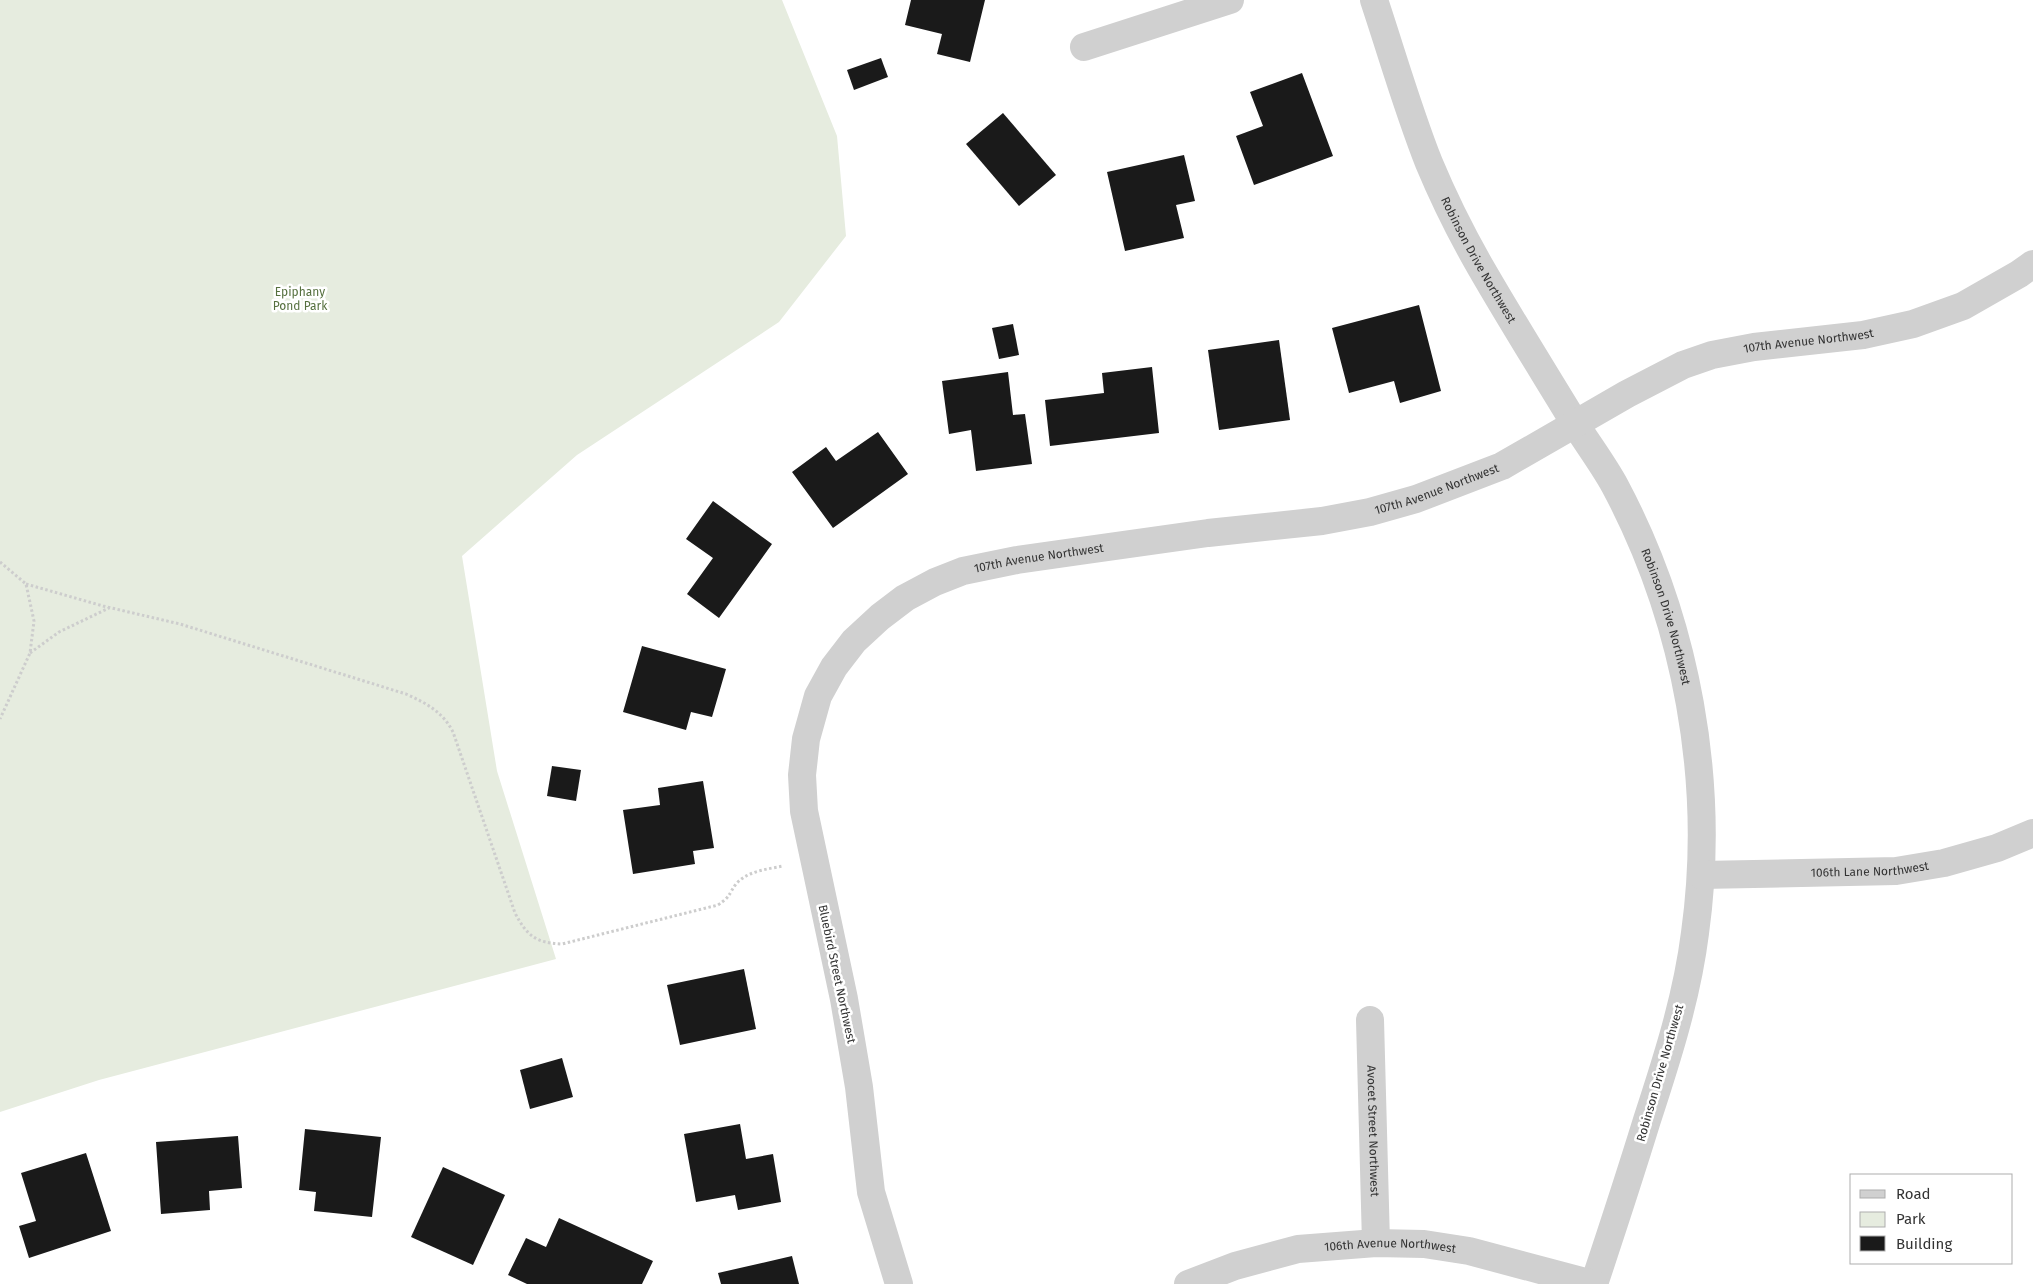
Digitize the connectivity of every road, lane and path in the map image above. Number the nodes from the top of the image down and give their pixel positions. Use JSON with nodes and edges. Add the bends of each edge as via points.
{"nodes":[{"id":1,"x":1230,"y":0,"type":"edge"},
{"id":2,"x":1374,"y":0,"type":"edge"},
{"id":3,"x":1084,"y":47,"type":"dead end"},
{"id":4,"x":2033,"y":264,"type":"edge"},
{"id":5,"x":1576,"y":424,"type":"junction"},
{"id":6,"x":0,"y":562,"type":"edge"},
{"id":7,"x":26,"y":584,"type":"junction"},
{"id":8,"x":110,"y":608,"type":"junction"},
{"id":9,"x":30,"y":653,"type":"junction"},
{"id":10,"x":834,"y":667,"type":"joint"},
{"id":11,"x":0,"y":719,"type":"edge"},
{"id":12,"x":2033,"y":833,"type":"edge"},
{"id":13,"x":813,"y":859,"type":"junction"},
{"id":14,"x":1701,"y":875,"type":"junction"},
{"id":15,"x":1370,"y":1020,"type":"dead end"},
{"id":16,"x":1376,"y":1243,"type":"junction"},
{"id":17,"x":899,"y":1284,"type":"edge"},
{"id":18,"x":1188,"y":1284,"type":"edge"},
{"id":19,"x":1593,"y":1284,"type":"edge"}],
"edges":[{"from":1,"to":3,"type":"street"},
{"from":2,"to":5,"type":"street","name":"Robinson Drive Northwest","via":[[1430,164],[1455,218],[1481,268]]},
{"from":4,"to":5,"type":"street","name":"107th Avenue Northwest","via":[[1962,306],[1913,324],[1863,335],[1754,347],[1712,355],[1683,365]]},
{"from":5,"to":10,"type":"street","name":"107th Avenue Northwest","via":[[1502,466],[1439,491],[1370,512],[1017,560],[963,571],[934,582],[899,603],[854,641]]},
{"from":5,"to":14,"type":"street","name":"Robinson Drive Northwest","via":[[1614,485],[1651,565],[1673,635],[1695,734],[1702,808]]},
{"from":6,"to":7,"type":"path"},
{"from":7,"to":8,"type":"path"},
{"from":7,"to":9,"type":"path","via":[[34,621]]},
{"from":8,"to":9,"type":"path","via":[[59,632]]},
{"from":8,"to":13,"type":"path","via":[[180,624],[406,694],[443,716],[453,732],[515,914],[532,937],[548,944],[562,944],[718,905],[748,875]]},
{"from":9,"to":11,"type":"path"},
{"from":10,"to":13,"type":"street","name":"Bluebird Street Northwest","via":[[818,696],[806,739],[802,775],[804,811]]},
{"from":12,"to":14,"type":"street","name":"106th Lane Northwest","via":[[1997,848],[1944,863],[1896,871]]},
{"from":13,"to":17,"type":"street","name":"Bluebird Street Northwest","via":[[844,999],[859,1087],[870,1192]]},
{"from":14,"to":19,"type":"street","name":"Robinson Drive Northwest","via":[[1695,935],[1678,1017]]},
{"from":15,"to":16,"type":"street","name":"Avocet Street Northwest"},
{"from":16,"to":18,"type":"street","name":"106th Avenue Northwest","via":[[1298,1249],[1235,1266]]},
{"from":16,"to":19,"type":"street","name":"106th Avenue Northwest","via":[[1424,1244],[1468,1251]]}]}
